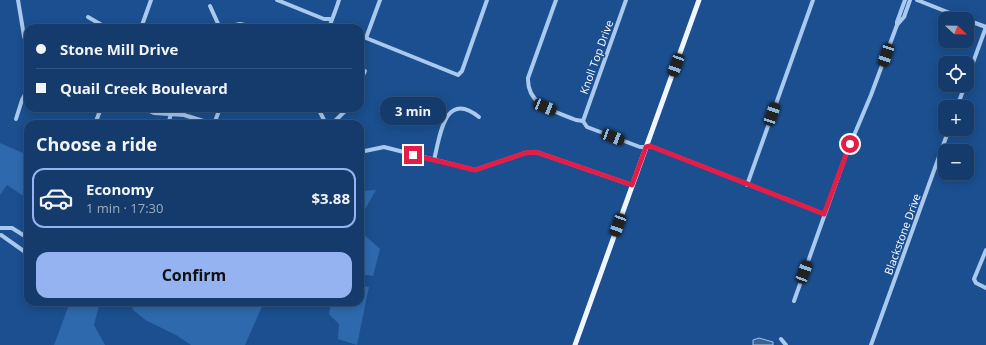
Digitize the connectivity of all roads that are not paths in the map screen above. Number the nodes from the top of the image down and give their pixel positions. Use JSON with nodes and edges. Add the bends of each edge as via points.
{"nodes":[{"id":1,"x":18,"y":0,"type":"edge"},
{"id":2,"x":151,"y":0,"type":"edge"},
{"id":3,"x":277,"y":0,"type":"edge"},
{"id":4,"x":339,"y":0,"type":"edge"},
{"id":5,"x":380,"y":0,"type":"edge"},
{"id":6,"x":487,"y":0,"type":"edge"},
{"id":7,"x":556,"y":0,"type":"edge"},
{"id":8,"x":626,"y":0,"type":"edge"},
{"id":9,"x":699,"y":0,"type":"edge"},
{"id":10,"x":813,"y":0,"type":"edge"},
{"id":11,"x":905,"y":0,"type":"edge"},
{"id":12,"x":910,"y":0,"type":"edge"},
{"id":13,"x":917,"y":0,"type":"edge"},
{"id":14,"x":210,"y":6,"type":"dead end"},
{"id":15,"x":948,"y":12,"type":"edge"},
{"id":16,"x":88,"y":18,"type":"dead end"},
{"id":17,"x":330,"y":19,"type":"junction"},
{"id":18,"x":974,"y":22,"type":"edge"},
{"id":19,"x":99,"y":24,"type":"edge"},
{"id":20,"x":142,"y":24,"type":"edge"},
{"id":21,"x":218,"y":24,"type":"edge"},
{"id":22,"x":329,"y":24,"type":"edge"},
{"id":23,"x":897,"y":25,"type":"junction"},
{"id":24,"x":986,"y":27,"type":"edge"},
{"id":25,"x":24,"y":36,"type":"edge"},
{"id":26,"x":974,"y":60,"type":"edge"},
{"id":27,"x":24,"y":96,"type":"edge"},
{"id":28,"x":150,"y":112,"type":"edge"},
{"id":29,"x":344,"y":112,"type":"edge"},
{"id":30,"x":171,"y":114,"type":"junction"},
{"id":31,"x":479,"y":117,"type":"dead end"},
{"id":32,"x":16,"y":119,"type":"dead end"},
{"id":33,"x":169,"y":120,"type":"edge"},
{"id":34,"x":200,"y":120,"type":"edge"},
{"id":35,"x":336,"y":120,"type":"edge"},
{"id":36,"x":583,"y":121,"type":"junction"},
{"id":37,"x":946,"y":136,"type":"edge"},
{"id":38,"x":646,"y":147,"type":"junction"},
{"id":39,"x":364,"y":151,"type":"edge"},
{"id":40,"x":434,"y":160,"type":"junction"},
{"id":41,"x":632,"y":185,"type":"junction"},
{"id":42,"x":747,"y":185,"type":"junction"},
{"id":43,"x":824,"y":214,"type":"junction"},
{"id":44,"x":0,"y":228,"type":"edge"},
{"id":45,"x":0,"y":236,"type":"edge"},
{"id":46,"x":24,"y":236,"type":"edge"},
{"id":47,"x":986,"y":250,"type":"edge"},
{"id":48,"x":24,"y":251,"type":"edge"},
{"id":49,"x":986,"y":288,"type":"edge"},
{"id":50,"x":794,"y":301,"type":"dead end"},
{"id":51,"x":781,"y":339,"type":"dead end"},
{"id":52,"x":575,"y":345,"type":"edge"},
{"id":53,"x":786,"y":345,"type":"edge"},
{"id":54,"x":871,"y":345,"type":"edge"}],
"edges":[{"from":1,"to":25,"type":"street"},
{"from":2,"to":20,"type":"street"},
{"from":3,"to":17,"type":"street","via":[[324,19]]},
{"from":4,"to":17,"type":"street","via":[[334,16]]},
{"from":5,"to":6,"type":"street","via":[[366,38],[445,71],[460,74]]},
{"from":7,"to":36,"type":"street","via":[[528,78],[532,96],[545,107]]},
{"from":8,"to":36,"type":"street","name":"Knoll Top Drive"},
{"from":9,"to":38,"type":"main road"},
{"from":10,"to":42,"type":"street"},
{"from":11,"to":23,"type":"street"},
{"from":12,"to":23,"type":"street","via":[[904,17]]},
{"from":13,"to":15,"type":"street"},
{"from":14,"to":21,"type":"street"},
{"from":16,"to":19,"type":"street"},
{"from":17,"to":22,"type":"street"},
{"from":18,"to":24,"type":"street"},
{"from":23,"to":43,"type":"street"},
{"from":24,"to":26,"type":"street"},
{"from":27,"to":32,"type":"street"},
{"from":28,"to":30,"type":"street"},
{"from":29,"to":35,"type":"street"},
{"from":30,"to":33,"type":"street"},
{"from":30,"to":34,"type":"street"},
{"from":31,"to":40,"type":"street","via":[[470,110],[459,108],[449,112],[444,120]]},
{"from":36,"to":38,"type":"street","via":[[587,127]]},
{"from":37,"to":54,"type":"street","name":"Blackstone Drive"},
{"from":38,"to":41,"type":"main road"},
{"from":38,"to":42,"type":"street","via":[[653,147]]},
{"from":39,"to":40,"type":"street","via":[[384,147]]},
{"from":40,"to":41,"type":"street","via":[[475,170],[525,153],[536,152]]},
{"from":41,"to":52,"type":"main road"},
{"from":42,"to":43,"type":"street"},
{"from":43,"to":50,"type":"street"},
{"from":44,"to":45,"type":"street"},
{"from":44,"to":46,"type":"street","via":[[12,228]]},
{"from":45,"to":48,"type":"street"},
{"from":47,"to":49,"type":"street","via":[[974,279]]},
{"from":51,"to":53,"type":"street"}]}
